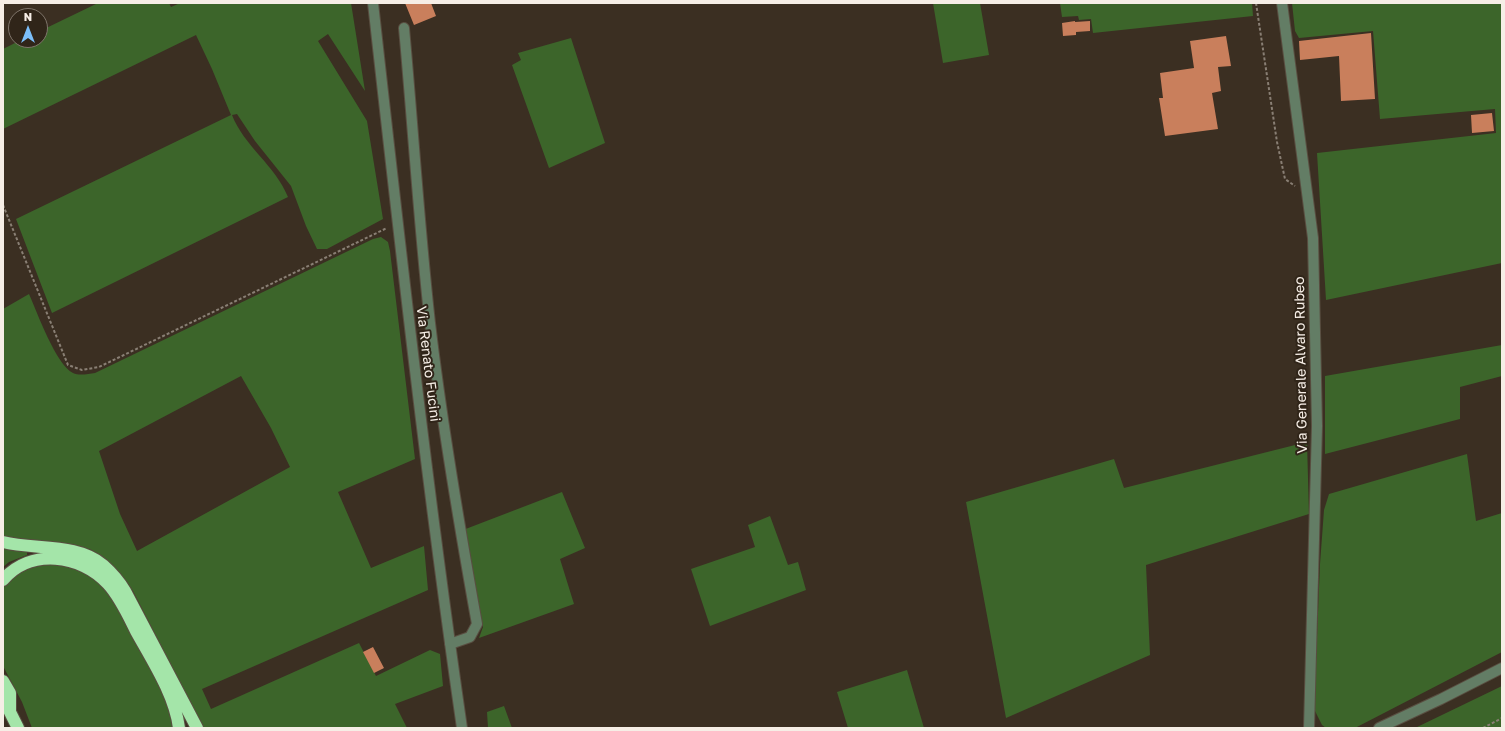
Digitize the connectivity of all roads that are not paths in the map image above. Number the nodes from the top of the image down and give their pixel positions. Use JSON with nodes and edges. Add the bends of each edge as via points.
{"nodes":[{"id":1,"x":373,"y":3,"type":"edge"},
{"id":2,"x":1282,"y":3,"type":"edge"},
{"id":3,"x":404,"y":28,"type":"dead end"},
{"id":4,"x":3,"y":542,"type":"edge"},
{"id":5,"x":3,"y":580,"type":"edge"},
{"id":6,"x":450,"y":644,"type":"junction"},
{"id":7,"x":1502,"y":668,"type":"edge"},
{"id":8,"x":3,"y":681,"type":"edge"},
{"id":9,"x":3,"y":700,"type":"edge"},
{"id":10,"x":10,"y":712,"type":"junction"},
{"id":11,"x":18,"y":728,"type":"edge"},
{"id":12,"x":179,"y":728,"type":"edge"},
{"id":13,"x":197,"y":728,"type":"edge"},
{"id":14,"x":462,"y":728,"type":"edge"},
{"id":15,"x":1309,"y":728,"type":"edge"},
{"id":16,"x":1379,"y":728,"type":"edge"}],
"edges":[{"from":1,"to":6,"type":"street","name":"Via Renato Fucini","via":[[405,296]]},
{"from":2,"to":15,"type":"street","name":"Via Generale Alvaro Rubeo","via":[[1313,238],[1318,426]]},
{"from":3,"to":6,"type":"street","via":[[437,376],[477,624],[470,637]]},
{"from":4,"to":13,"type":"highway","via":[[77,552],[103,564],[125,591]]},
{"from":5,"to":12,"type":"highway","via":[[19,567],[47,559],[75,561],[98,574],[117,595],[159,674],[174,706]]},
{"from":6,"to":14,"type":"street","name":"Via Renato Fucini"},
{"from":7,"to":16,"type":"street"},
{"from":8,"to":10,"type":"highway","via":[[10,693]]},
{"from":9,"to":10,"type":"highway"},
{"from":10,"to":11,"type":"highway"}]}
